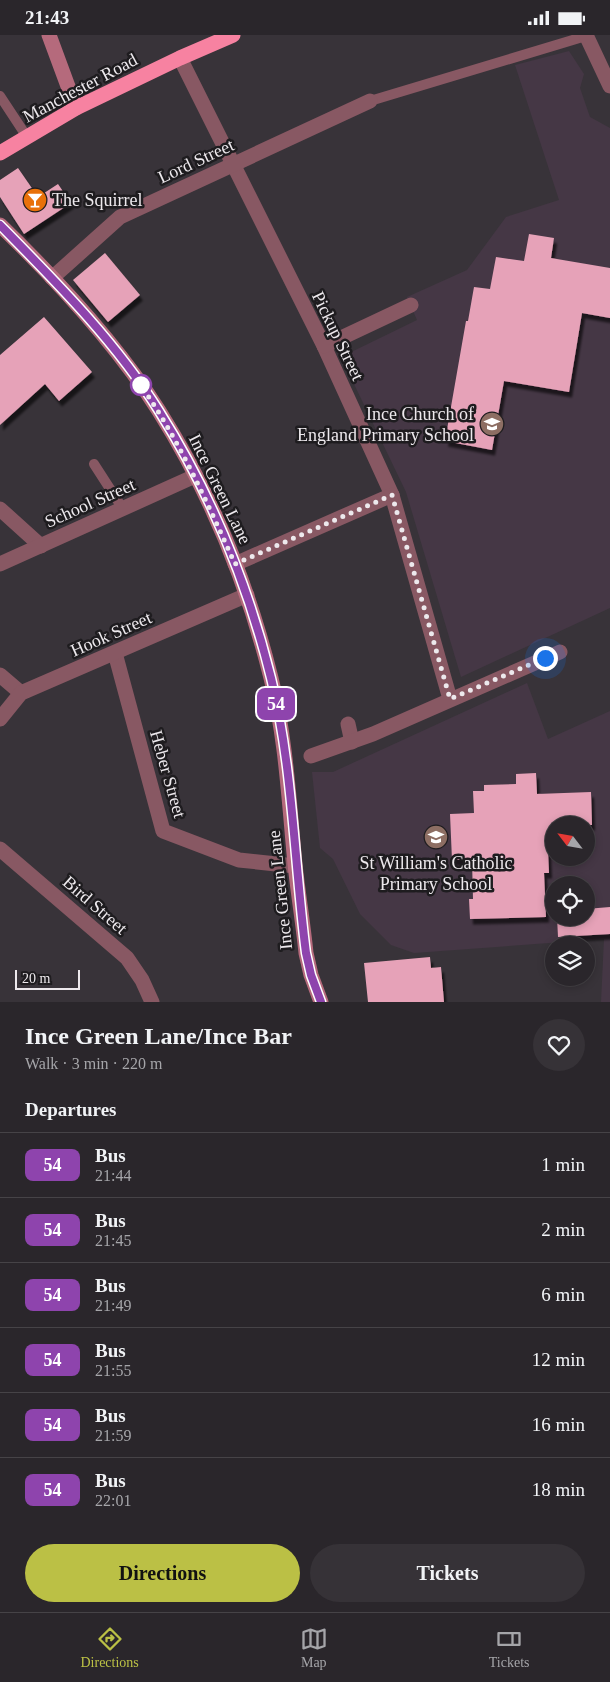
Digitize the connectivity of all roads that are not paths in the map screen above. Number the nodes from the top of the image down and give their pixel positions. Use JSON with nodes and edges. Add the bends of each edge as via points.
{"nodes":[{"id":1,"x":49,"y":35,"type":"edge"},
{"id":2,"x":233,"y":35,"type":"edge"},
{"id":3,"x":586,"y":36,"type":"edge"},
{"id":4,"x":180,"y":58,"type":"junction"},
{"id":5,"x":610,"y":86,"type":"edge"},
{"id":6,"x":0,"y":96,"type":"edge"},
{"id":7,"x":370,"y":101,"type":"joint"},
{"id":8,"x":76,"y":109,"type":"junction"},
{"id":9,"x":27,"y":137,"type":"junction"},
{"id":10,"x":0,"y":153,"type":"edge"},
{"id":11,"x":232,"y":165,"type":"junction"},
{"id":12,"x":0,"y":225,"type":"edge"},
{"id":13,"x":52,"y":278,"type":"junction"},
{"id":14,"x":411,"y":305,"type":"dead end"},
{"id":15,"x":324,"y":346,"type":"junction"},
{"id":16,"x":94,"y":464,"type":"dead end"},
{"id":17,"x":195,"y":476,"type":"junction"},
{"id":18,"x":392,"y":495,"type":"junction"},
{"id":19,"x":0,"y":509,"type":"edge"},
{"id":20,"x":123,"y":509,"type":"junction"},
{"id":21,"x":40,"y":546,"type":"junction"},
{"id":22,"x":0,"y":564,"type":"edge"},
{"id":23,"x":235,"y":564,"type":"junction"},
{"id":24,"x":247,"y":595,"type":"junction"},
{"id":25,"x":560,"y":652,"type":"dead end"},
{"id":26,"x":115,"y":653,"type":"junction"},
{"id":27,"x":0,"y":675,"type":"edge"},
{"id":28,"x":21,"y":693,"type":"junction"},
{"id":29,"x":450,"y":699,"type":"junction"},
{"id":30,"x":0,"y":719,"type":"edge"},
{"id":31,"x":348,"y":724,"type":"dead end"},
{"id":32,"x":352,"y":742,"type":"junction"},
{"id":33,"x":311,"y":756,"type":"dead end"},
{"id":34,"x":0,"y":849,"type":"edge"},
{"id":35,"x":296,"y":866,"type":"junction"},
{"id":36,"x":152,"y":1002,"type":"edge"},
{"id":37,"x":321,"y":1002,"type":"edge"}],
"edges":[{"from":1,"to":8,"type":"street"},
{"from":2,"to":4,"type":"highway","name":"Manchester Road"},
{"from":3,"to":5,"type":"street"},
{"from":3,"to":7,"type":"lane"},
{"from":4,"to":8,"type":"highway","name":"Manchester Road"},
{"from":4,"to":11,"type":"street","name":"Pickup Street"},
{"from":6,"to":9,"type":"lane"},
{"from":7,"to":11,"type":"street","name":"Lord Street"},
{"from":8,"to":9,"type":"highway","name":"Manchester Road"},
{"from":9,"to":10,"type":"highway","name":"Manchester Road"},
{"from":11,"to":13,"type":"street","name":"Lord Street","via":[[120,217]]},
{"from":11,"to":15,"type":"street","name":"Pickup Street"},
{"from":12,"to":13,"type":"street","name":"Ince Green Lane"},
{"from":13,"to":17,"type":"street","name":"Ince Green Lane","via":[[132,372],[159,411]]},
{"from":14,"to":15,"type":"street"},
{"from":15,"to":18,"type":"street","name":"Pickup Street"},
{"from":16,"to":20,"type":"lane"},
{"from":17,"to":20,"type":"street","name":"School Street"},
{"from":17,"to":23,"type":"street","name":"Ince Green Lane"},
{"from":18,"to":23,"type":"street"},
{"from":18,"to":29,"type":"street","name":"Pickup Street"},
{"from":19,"to":21,"type":"street"},
{"from":20,"to":21,"type":"street","name":"School Street"},
{"from":21,"to":22,"type":"street","name":"School Street"},
{"from":23,"to":24,"type":"street","name":"Ince Green Lane"},
{"from":24,"to":26,"type":"street","name":"Hook Street"},
{"from":24,"to":35,"type":"street","name":"Ince Green Lane","via":[[271,679],[287,765]]},
{"from":25,"to":29,"type":"street"},
{"from":26,"to":28,"type":"street","name":"Hook Street"},
{"from":26,"to":35,"type":"street","name":"Heber Street","via":[[163,831],[238,860]]},
{"from":27,"to":28,"type":"street"},
{"from":28,"to":30,"type":"street","name":"Hook Street"},
{"from":29,"to":32,"type":"street"},
{"from":31,"to":32,"type":"street"},
{"from":32,"to":33,"type":"street"},
{"from":34,"to":36,"type":"street","name":"Bird Street","via":[[127,957]]},
{"from":35,"to":37,"type":"street","name":"Ince Green Lane","via":[[306,953]]}]}
